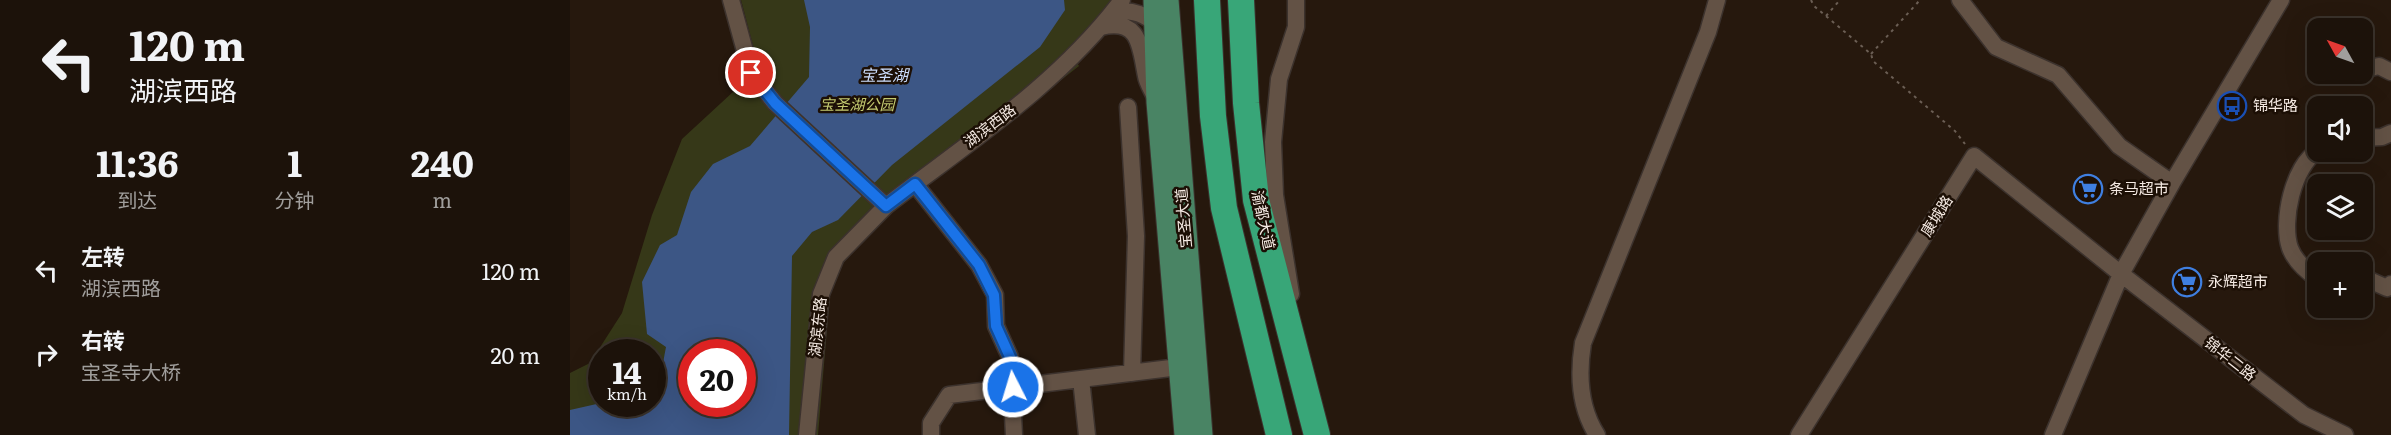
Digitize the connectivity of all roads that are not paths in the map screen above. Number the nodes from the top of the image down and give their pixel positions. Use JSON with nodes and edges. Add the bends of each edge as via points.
{"nodes":[{"id":1,"x":731,"y":0,"type":"edge"},
{"id":2,"x":1154,"y":0,"type":"edge"},
{"id":3,"x":1168,"y":0,"type":"edge"},
{"id":4,"x":1207,"y":0,"type":"edge"},
{"id":5,"x":1241,"y":0,"type":"edge"},
{"id":6,"x":1296,"y":0,"type":"edge"},
{"id":7,"x":1717,"y":0,"type":"edge"},
{"id":8,"x":1960,"y":0,"type":"edge"},
{"id":9,"x":2281,"y":0,"type":"edge"},
{"id":10,"x":1117,"y":7,"type":"edge"},
{"id":11,"x":1154,"y":23,"type":"junction"},
{"id":12,"x":1101,"y":27,"type":"junction"},
{"id":13,"x":1171,"y":49,"type":"junction"},
{"id":14,"x":2373,"y":67,"type":"edge"},
{"id":15,"x":2391,"y":72,"type":"edge"},
{"id":16,"x":1157,"y":102,"type":"junction"},
{"id":17,"x":1128,"y":108,"type":"dead end"},
{"id":18,"x":2391,"y":133,"type":"edge"},
{"id":19,"x":2373,"y":137,"type":"edge"},
{"id":20,"x":2307,"y":161,"type":"edge"},
{"id":21,"x":2172,"y":183,"type":"junction"},
{"id":22,"x":915,"y":184,"type":"junction"},
{"id":23,"x":886,"y":206,"type":"junction"},
{"id":24,"x":2307,"y":272,"type":"edge"},
{"id":25,"x":2121,"y":274,"type":"junction"},
{"id":26,"x":2373,"y":283,"type":"edge"},
{"id":27,"x":2390,"y":289,"type":"edge"},
{"id":28,"x":1295,"y":351,"type":"junction"},
{"id":29,"x":1179,"y":367,"type":"junction"},
{"id":30,"x":1132,"y":373,"type":"junction"},
{"id":31,"x":1080,"y":379,"type":"junction"},
{"id":32,"x":1013,"y":387,"type":"junction"},
{"id":33,"x":807,"y":435,"type":"edge"},
{"id":34,"x":931,"y":435,"type":"edge"},
{"id":35,"x":1014,"y":435,"type":"edge"},
{"id":36,"x":1087,"y":435,"type":"edge"},
{"id":37,"x":1185,"y":435,"type":"edge"},
{"id":38,"x":1202,"y":435,"type":"edge"},
{"id":39,"x":1279,"y":435,"type":"edge"},
{"id":40,"x":1317,"y":435,"type":"edge"},
{"id":41,"x":1596,"y":435,"type":"edge"},
{"id":42,"x":1798,"y":435,"type":"edge"},
{"id":43,"x":2053,"y":435,"type":"edge"},
{"id":44,"x":2345,"y":435,"type":"edge"}],
"edges":[{"from":1,"to":23,"type":"street","via":[[751,73],[775,103]]},
{"from":2,"to":11,"type":"main road","name":"宝圣大道"},
{"from":3,"to":13,"type":"main road","name":"宝圣大道"},
{"from":4,"to":39,"type":"highway","via":[[1213,116],[1224,208]]},
{"from":5,"to":28,"type":"highway","name":"渝都大道","via":[[1256,200]]},
{"from":6,"to":28,"type":"street","via":[[1296,27],[1279,79],[1273,142],[1275,195],[1292,299]]},
{"from":7,"to":41,"type":"street","via":[[1708,32],[1582,343],[1581,388]]},
{"from":8,"to":21,"type":"street","via":[[1996,47],[2058,75],[2119,146]]},
{"from":9,"to":21,"type":"street"},
{"from":10,"to":11,"type":"street"},
{"from":10,"to":12,"type":"street","name":"湖滨西路"},
{"from":11,"to":13,"type":"street"},
{"from":11,"to":16,"type":"main road","name":"宝圣大道"},
{"from":12,"to":16,"type":"street","via":[[1117,24],[1132,30],[1143,51],[1146,78]]},
{"from":12,"to":22,"type":"street","name":"湖滨西路","via":[[1052,79]]},
{"from":13,"to":38,"type":"main road","name":"宝圣大道"},
{"from":14,"to":15,"type":"street"},
{"from":16,"to":29,"type":"main road","name":"宝圣大道"},
{"from":17,"to":30,"type":"street","via":[[1136,236]]},
{"from":18,"to":19,"type":"street"},
{"from":20,"to":24,"type":"street","via":[[2296,175],[2287,220],[2290,248]]},
{"from":21,"to":25,"type":"street"},
{"from":22,"to":23,"type":"street","name":"湖滨西路"},
{"from":22,"to":32,"type":"street","via":[[979,265],[994,295],[996,326],[1010,357]]},
{"from":23,"to":33,"type":"street","name":"湖滨东路","via":[[836,257],[821,294]]},
{"from":25,"to":42,"type":"street","name":"康城路","via":[[1974,156]]},
{"from":25,"to":43,"type":"street"},
{"from":25,"to":44,"type":"street","name":"锦华二路","via":[[2304,415]]},
{"from":26,"to":27,"type":"street"},
{"from":28,"to":40,"type":"highway","name":"渝都大道"},
{"from":29,"to":30,"type":"street"},
{"from":29,"to":37,"type":"main road","name":"宝圣大道"},
{"from":30,"to":31,"type":"street"},
{"from":31,"to":32,"type":"street"},
{"from":31,"to":36,"type":"street"},
{"from":32,"to":34,"type":"street","via":[[950,395],[931,423]]},
{"from":32,"to":35,"type":"street"}]}
